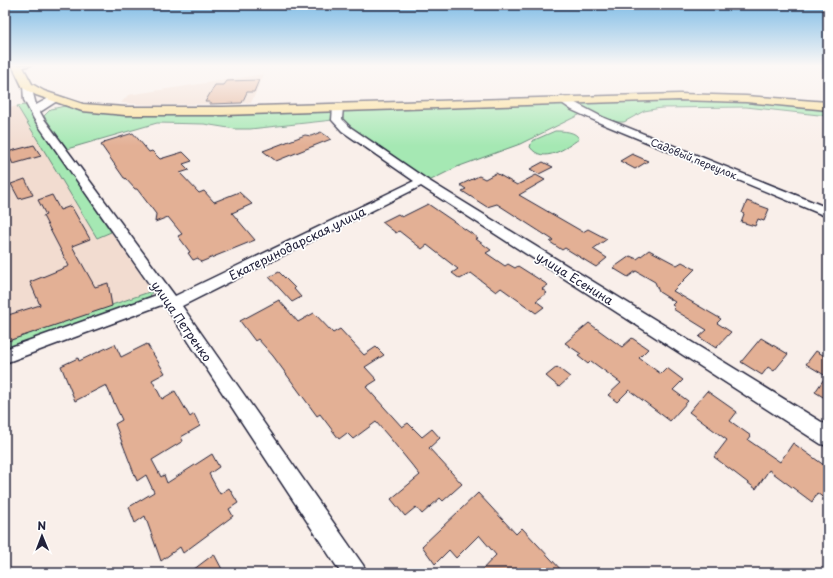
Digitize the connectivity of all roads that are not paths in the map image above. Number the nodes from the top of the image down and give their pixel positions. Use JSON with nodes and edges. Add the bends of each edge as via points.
{"nodes":[{"id":1,"x":28,"y":92,"type":"edge"},
{"id":2,"x":39,"y":92,"type":"edge"},
{"id":3,"x":54,"y":99,"type":"junction"},
{"id":4,"x":562,"y":99,"type":"junction"},
{"id":5,"x":828,"y":106,"type":"edge"},
{"id":6,"x":338,"y":107,"type":"junction"},
{"id":7,"x":35,"y":111,"type":"junction"},
{"id":8,"x":422,"y":181,"type":"junction"},
{"id":9,"x":828,"y":213,"type":"edge"},
{"id":10,"x":169,"y":301,"type":"junction"},
{"id":11,"x":5,"y":356,"type":"edge"},
{"id":12,"x":828,"y":437,"type":"edge"},
{"id":13,"x":355,"y":573,"type":"edge"}],
"edges":[{"from":1,"to":7,"type":"street","name":"улица Петренко"},
{"from":2,"to":3,"type":"main road"},
{"from":3,"to":6,"type":"main road","via":[[92,108],[148,111]]},
{"from":3,"to":7,"type":"street"},
{"from":4,"to":5,"type":"main road","via":[[702,97]]},
{"from":4,"to":6,"type":"main road"},
{"from":4,"to":9,"type":"street","name":"Садовый переулок","via":[[601,120]]},
{"from":6,"to":8,"type":"street","name":"улица Есенина","via":[[337,120],[346,129]]},
{"from":7,"to":10,"type":"street","name":"улица Петренко"},
{"from":8,"to":10,"type":"street","name":"Екатеринодарская улица"},
{"from":8,"to":12,"type":"street","name":"улица Есенина"},
{"from":10,"to":11,"type":"street","name":"Екатеринодарская улица"},
{"from":10,"to":13,"type":"street","name":"улица Петренко"}]}
